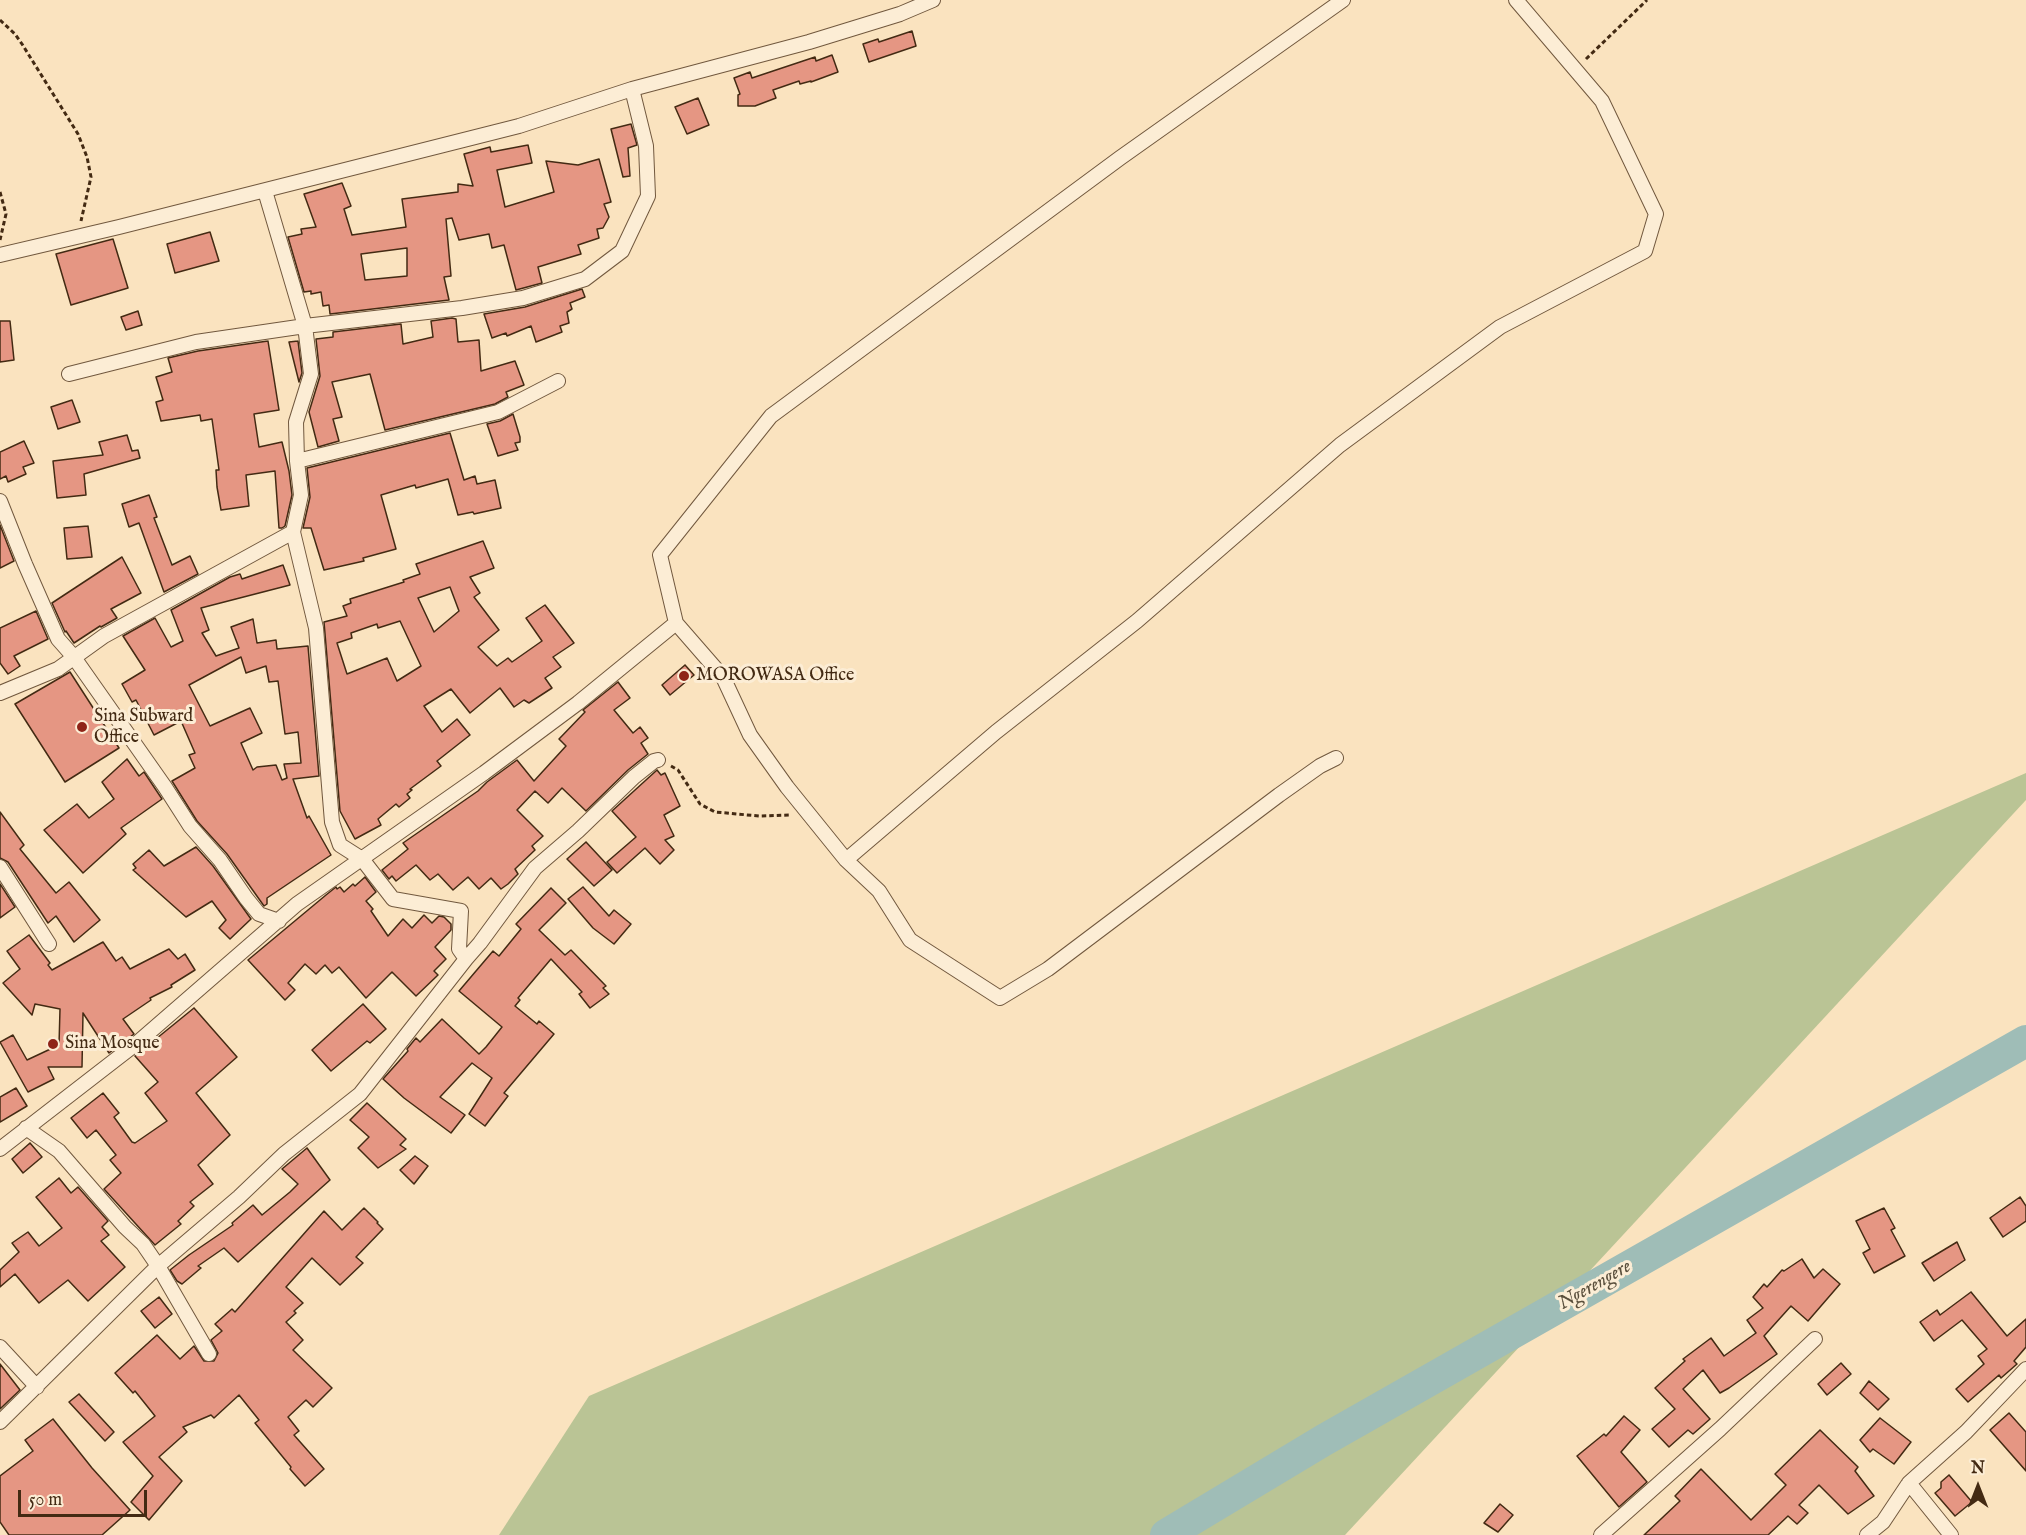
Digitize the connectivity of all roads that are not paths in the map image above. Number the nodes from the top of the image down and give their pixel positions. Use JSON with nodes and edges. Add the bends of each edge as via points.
{"nodes":[{"id":1,"x":933,"y":0,"type":"edge"},
{"id":2,"x":1343,"y":0,"type":"edge"},
{"id":3,"x":1516,"y":0,"type":"edge"},
{"id":4,"x":632,"y":89,"type":"junction"},
{"id":5,"x":265,"y":191,"type":"junction"},
{"id":6,"x":0,"y":255,"type":"edge"},
{"id":7,"x":305,"y":326,"type":"junction"},
{"id":8,"x":69,"y":374,"type":"dead end"},
{"id":9,"x":558,"y":381,"type":"dead end"},
{"id":10,"x":297,"y":461,"type":"junction"},
{"id":11,"x":0,"y":501,"type":"edge"},
{"id":12,"x":292,"y":532,"type":"junction"},
{"id":13,"x":676,"y":623,"type":"junction"},
{"id":14,"x":73,"y":656,"type":"junction"},
{"id":15,"x":0,"y":693,"type":"edge"},
{"id":16,"x":1336,"y":758,"type":"dead end"},
{"id":17,"x":658,"y":760,"type":"road end"},
{"id":18,"x":362,"y":859,"type":"junction"},
{"id":19,"x":846,"y":860,"type":"junction"},
{"id":20,"x":0,"y":867,"type":"edge"},
{"id":21,"x":279,"y":921,"type":"junction"},
{"id":22,"x":49,"y":944,"type":"dead end"},
{"id":23,"x":466,"y":959,"type":"junction"},
{"id":24,"x":26,"y":1128,"type":"junction"},
{"id":25,"x":0,"y":1149,"type":"edge"},
{"id":26,"x":158,"y":1266,"type":"junction"},
{"id":27,"x":1815,"y":1339,"type":"dead end"},
{"id":28,"x":0,"y":1347,"type":"edge"},
{"id":29,"x":209,"y":1354,"type":"dead end"},
{"id":30,"x":2026,"y":1369,"type":"edge"},
{"id":31,"x":36,"y":1387,"type":"junction"},
{"id":32,"x":0,"y":1422,"type":"edge"},
{"id":33,"x":1908,"y":1483,"type":"junction"},
{"id":34,"x":1602,"y":1535,"type":"edge"},
{"id":35,"x":1868,"y":1535,"type":"edge"},
{"id":36,"x":1951,"y":1535,"type":"edge"}],
"edges":[{"from":1,"to":4,"type":"street","via":[[809,42]]},
{"from":2,"to":13,"type":"street","via":[[1120,158],[771,416],[660,555]]},
{"from":3,"to":19,"type":"street","via":[[1602,101],[1656,214],[1645,251],[1500,327],[1340,445],[1137,621],[996,732]]},
{"from":4,"to":5,"type":"street","via":[[519,126]]},
{"from":4,"to":7,"type":"street","via":[[646,146],[648,196],[622,251],[585,279],[523,298]]},
{"from":5,"to":6,"type":"street"},
{"from":5,"to":7,"type":"street"},
{"from":7,"to":8,"type":"street","via":[[196,342]]},
{"from":7,"to":10,"type":"street","via":[[311,374],[296,422]]},
{"from":9,"to":10,"type":"street","via":[[498,412]]},
{"from":10,"to":12,"type":"street","via":[[302,495]]},
{"from":11,"to":14,"type":"street","via":[[58,639]]},
{"from":12,"to":14,"type":"street"},
{"from":12,"to":18,"type":"street","via":[[316,628],[332,822],[340,845]]},
{"from":13,"to":18,"type":"street","via":[[578,703]]},
{"from":13,"to":19,"type":"street","via":[[723,677],[750,735]]},
{"from":14,"to":15,"type":"street","via":[[58,669]]},
{"from":14,"to":21,"type":"street","via":[[190,826],[259,914]]},
{"from":16,"to":19,"type":"street","via":[[1279,795],[1048,969],[1000,998],[910,940],[879,891]]},
{"from":17,"to":23,"type":"street","via":[[634,777],[535,868]]},
{"from":18,"to":21,"type":"street"},
{"from":18,"to":23,"type":"street","via":[[393,899],[460,911],[459,949]]},
{"from":20,"to":22,"type":"street"},
{"from":21,"to":24,"type":"street","via":[[137,1043]]},
{"from":23,"to":26,"type":"street","via":[[360,1094],[284,1154]]},
{"from":24,"to":25,"type":"street"},
{"from":24,"to":26,"type":"street","via":[[59,1151]]},
{"from":26,"to":29,"type":"street"},
{"from":26,"to":31,"type":"street"},
{"from":27,"to":34,"type":"street"},
{"from":28,"to":31,"type":"street"},
{"from":30,"to":33,"type":"street","via":[[1966,1432]]},
{"from":31,"to":32,"type":"street"},
{"from":33,"to":35,"type":"street","via":[[1883,1522]]},
{"from":33,"to":36,"type":"street"}]}
